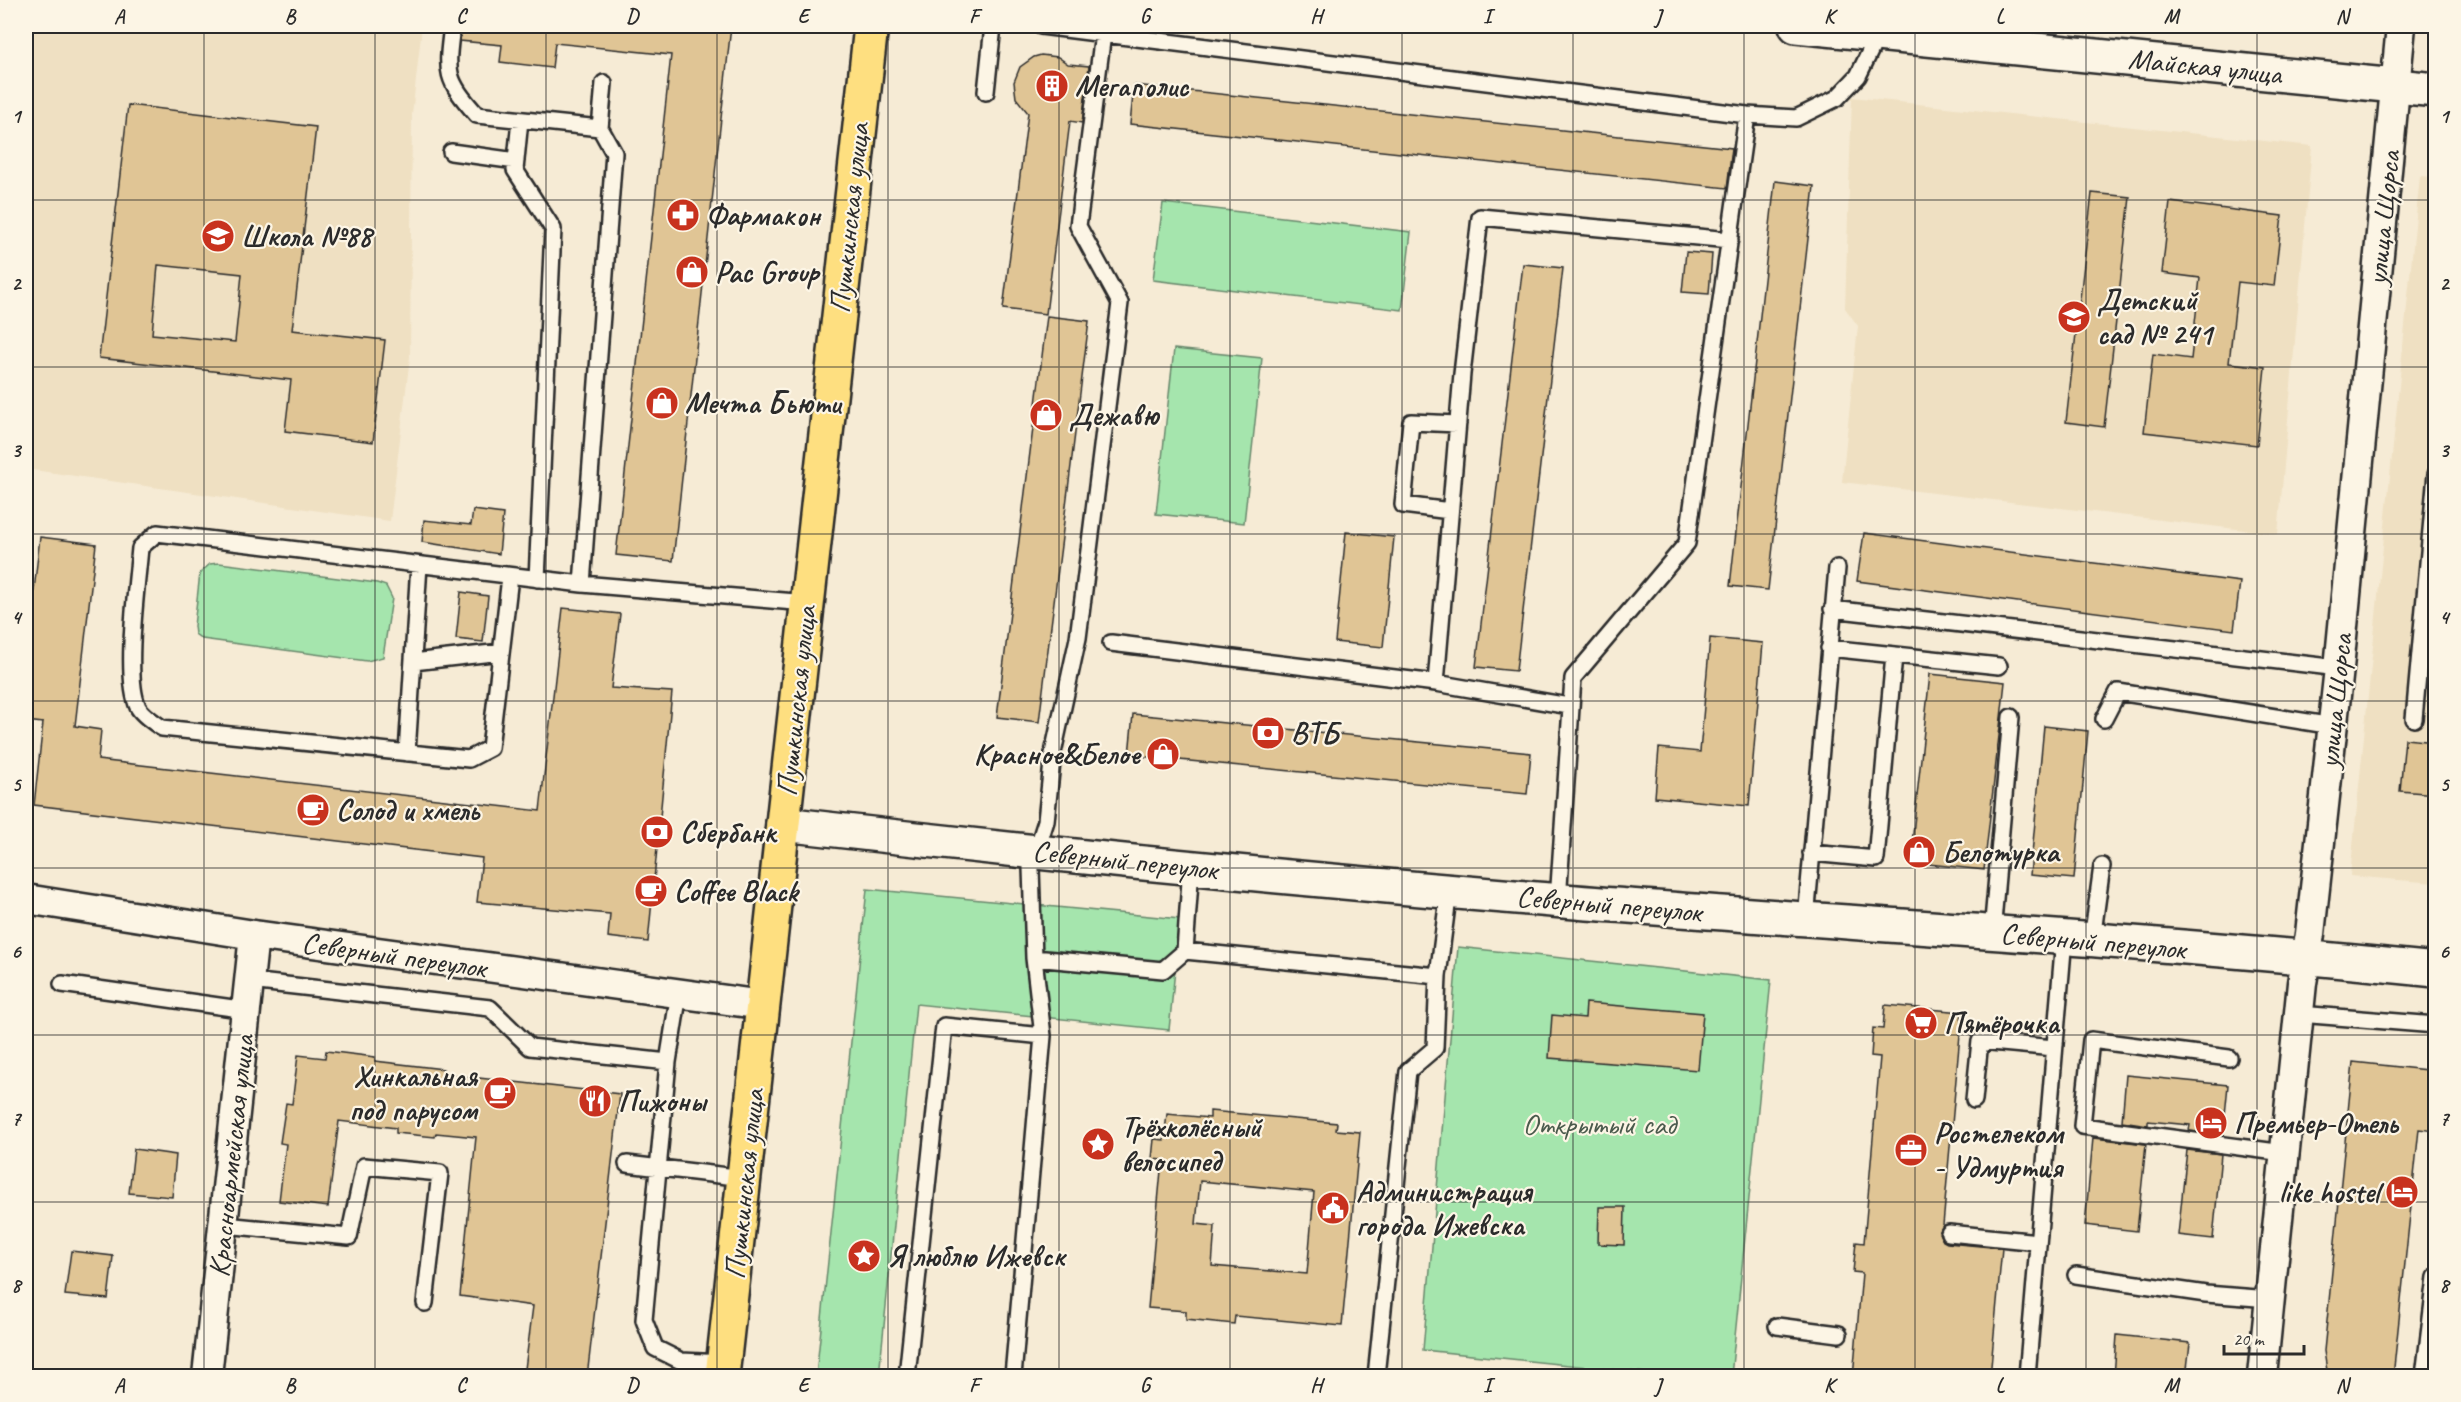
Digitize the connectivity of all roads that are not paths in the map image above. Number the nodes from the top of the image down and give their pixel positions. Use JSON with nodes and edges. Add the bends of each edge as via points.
{"nodes":[{"id":1,"x":452,"y":26,"type":"edge"},
{"id":2,"x":871,"y":26,"type":"edge"},
{"id":3,"x":993,"y":26,"type":"edge"},
{"id":4,"x":1041,"y":26,"type":"edge"},
{"id":5,"x":1796,"y":26,"type":"edge"},
{"id":6,"x":2401,"y":26,"type":"edge"},
{"id":7,"x":1103,"y":29,"type":"edge"},
{"id":8,"x":1879,"y":30,"type":"edge"},
{"id":9,"x":604,"y":83,"type":"dead end"},
{"id":10,"x":2396,"y":86,"type":"junction"},
{"id":11,"x":2436,"y":90,"type":"edge"},
{"id":12,"x":986,"y":92,"type":"dead end"},
{"id":13,"x":1747,"y":116,"type":"junction"},
{"id":14,"x":520,"y":120,"type":"junction"},
{"id":15,"x":600,"y":128,"type":"junction"},
{"id":16,"x":451,"y":152,"type":"dead end"},
{"id":17,"x":516,"y":161,"type":"junction"},
{"id":18,"x":1730,"y":240,"type":"junction"},
{"id":19,"x":1458,"y":424,"type":"junction"},
{"id":20,"x":2436,"y":474,"type":"edge"},
{"id":21,"x":1450,"y":511,"type":"junction"},
{"id":22,"x":419,"y":566,"type":"junction"},
{"id":23,"x":1837,"y":568,"type":"dead end"},
{"id":24,"x":510,"y":577,"type":"junction"},
{"id":25,"x":537,"y":579,"type":"junction"},
{"id":26,"x":582,"y":584,"type":"junction"},
{"id":27,"x":807,"y":603,"type":"junction"},
{"id":28,"x":1832,"y":609,"type":"junction"},
{"id":29,"x":1111,"y":643,"type":"dead end"},
{"id":30,"x":1829,"y":648,"type":"junction"},
{"id":31,"x":501,"y":652,"type":"junction"},
{"id":32,"x":1894,"y":655,"type":"junction"},
{"id":33,"x":413,"y":662,"type":"junction"},
{"id":34,"x":1999,"y":666,"type":"dead end"},
{"id":35,"x":2339,"y":668,"type":"junction"},
{"id":36,"x":1436,"y":683,"type":"junction"},
{"id":37,"x":1569,"y":706,"type":"junction"},
{"id":38,"x":2010,"y":717,"type":"dead end"},
{"id":39,"x":2104,"y":719,"type":"dead end"},
{"id":40,"x":2414,"y":719,"type":"dead end"},
{"id":41,"x":2333,"y":726,"type":"junction"},
{"id":42,"x":407,"y":753,"type":"junction"},
{"id":43,"x":783,"y":824,"type":"junction"},
{"id":44,"x":1036,"y":851,"type":"junction"},
{"id":45,"x":1812,"y":853,"type":"junction"},
{"id":46,"x":2102,"y":866,"type":"dead end"},
{"id":47,"x":1191,"y":867,"type":"junction"},
{"id":48,"x":1449,"y":890,"type":"junction"},
{"id":49,"x":26,"y":899,"type":"edge"},
{"id":50,"x":1558,"y":901,"type":"junction"},
{"id":51,"x":1806,"y":919,"type":"junction"},
{"id":52,"x":1992,"y":933,"type":"junction"},
{"id":53,"x":254,"y":935,"type":"junction"},
{"id":54,"x":2078,"y":939,"type":"junction"},
{"id":55,"x":1185,"y":951,"type":"junction"},
{"id":56,"x":2306,"y":957,"type":"junction"},
{"id":57,"x":1034,"y":958,"type":"junction"},
{"id":58,"x":2436,"y":970,"type":"edge"},
{"id":59,"x":1438,"y":976,"type":"junction"},
{"id":60,"x":250,"y":981,"type":"junction"},
{"id":61,"x":62,"y":984,"type":"dead end"},
{"id":62,"x":679,"y":993,"type":"junction"},
{"id":63,"x":763,"y":1005,"type":"junction"},
{"id":64,"x":247,"y":1010,"type":"junction"},
{"id":65,"x":2299,"y":1014,"type":"junction"},
{"id":66,"x":2436,"y":1025,"type":"edge"},
{"id":67,"x":1043,"y":1036,"type":"junction"},
{"id":68,"x":2054,"y":1048,"type":"junction"},
{"id":69,"x":2229,"y":1058,"type":"dead end"},
{"id":70,"x":668,"y":1062,"type":"junction"},
{"id":71,"x":1974,"y":1100,"type":"dead end"},
{"id":72,"x":2284,"y":1153,"type":"junction"},
{"id":73,"x":627,"y":1164,"type":"dead end"},
{"id":74,"x":658,"y":1168,"type":"junction"},
{"id":75,"x":744,"y":1178,"type":"junction"},
{"id":76,"x":225,"y":1225,"type":"junction"},
{"id":77,"x":1949,"y":1233,"type":"dead end"},
{"id":78,"x":2038,"y":1242,"type":"junction"},
{"id":79,"x":2076,"y":1275,"type":"dead end"},
{"id":80,"x":2436,"y":1277,"type":"edge"},
{"id":81,"x":2270,"y":1299,"type":"junction"},
{"id":82,"x":425,"y":1303,"type":"dead end"},
{"id":83,"x":1777,"y":1326,"type":"dead end"},
{"id":84,"x":1839,"y":1334,"type":"dead end"},
{"id":85,"x":723,"y":1370,"type":"edge"},
{"id":86,"x":207,"y":1377,"type":"edge"},
{"id":87,"x":907,"y":1377,"type":"edge"},
{"id":88,"x":1013,"y":1377,"type":"edge"},
{"id":89,"x":1376,"y":1377,"type":"edge"},
{"id":90,"x":2027,"y":1377,"type":"edge"},
{"id":91,"x":2262,"y":1377,"type":"edge"},
{"id":92,"x":2424,"y":1377,"type":"edge"}],
"edges":[{"from":1,"to":14,"type":"lane","via":[[448,60],[453,88],[477,115]]},
{"from":2,"to":27,"type":"main road","name":"Пушкинская улица"},
{"from":3,"to":12,"type":"lane"},
{"from":4,"to":7,"type":"lane"},
{"from":5,"to":8,"type":"street","name":"Майская улица"},
{"from":6,"to":10,"type":"street","name":"улица Щорса"},
{"from":7,"to":13,"type":"lane"},
{"from":7,"to":44,"type":"lane","via":[[1078,226],[1120,303],[1078,639],[1053,753],[1046,822]]},
{"from":8,"to":10,"type":"street","name":"Майская улица"},
{"from":8,"to":13,"type":"lane","via":[[1858,76],[1837,98],[1796,118]]},
{"from":9,"to":15,"type":"lane"},
{"from":10,"to":11,"type":"street","name":"Майская улица"},
{"from":10,"to":35,"type":"street","name":"улица Щорса"},
{"from":13,"to":18,"type":"lane"},
{"from":14,"to":15,"type":"lane"},
{"from":14,"to":17,"type":"lane"},
{"from":15,"to":26,"type":"lane","via":[[614,153]]},
{"from":16,"to":17,"type":"lane"},
{"from":17,"to":25,"type":"lane","via":[[515,170],[553,229]]},
{"from":18,"to":19,"type":"lane","via":[[1480,217]]},
{"from":18,"to":37,"type":"lane","via":[[1687,543],[1573,678]]},
{"from":19,"to":21,"type":"lane"},
{"from":19,"to":21,"type":"lane","via":[[1411,422],[1403,505]]},
{"from":20,"to":40,"type":"lane"},
{"from":21,"to":36,"type":"lane"},
{"from":22,"to":24,"type":"lane"},
{"from":22,"to":33,"type":"lane"},
{"from":22,"to":42,"type":"lane","via":[[156,532],[140,548],[135,600],[132,684],[138,709],[162,728]]},
{"from":23,"to":28,"type":"lane"},
{"from":24,"to":25,"type":"lane"},
{"from":24,"to":31,"type":"lane"},
{"from":25,"to":26,"type":"lane"},
{"from":26,"to":27,"type":"lane"},
{"from":27,"to":43,"type":"main road","name":"Пушкинская улица"},
{"from":28,"to":30,"type":"lane"},
{"from":28,"to":35,"type":"lane"},
{"from":29,"to":36,"type":"lane"},
{"from":30,"to":32,"type":"lane"},
{"from":30,"to":45,"type":"lane"},
{"from":31,"to":33,"type":"lane"},
{"from":31,"to":42,"type":"lane","via":[[490,748],[469,759]]},
{"from":32,"to":34,"type":"lane"},
{"from":32,"to":45,"type":"lane","via":[[1876,859]]},
{"from":33,"to":42,"type":"lane"},
{"from":35,"to":41,"type":"street","name":"улица Щорса"},
{"from":36,"to":37,"type":"lane"},
{"from":37,"to":50,"type":"lane"},
{"from":38,"to":52,"type":"lane"},
{"from":39,"to":41,"type":"lane","via":[[2118,693]]},
{"from":41,"to":56,"type":"street","name":"улица Щорса"},
{"from":43,"to":44,"type":"street","name":"Северный переулок"},
{"from":43,"to":63,"type":"main road","name":"Пушкинская улица"},
{"from":44,"to":47,"type":"street","name":"Северный переулок"},
{"from":44,"to":57,"type":"lane","via":[[1031,868]]},
{"from":45,"to":51,"type":"lane"},
{"from":46,"to":54,"type":"lane"},
{"from":47,"to":48,"type":"street","name":"Северный переулок"},
{"from":47,"to":55,"type":"lane"},
{"from":48,"to":50,"type":"street","name":"Северный переулок"},
{"from":48,"to":59,"type":"lane"},
{"from":49,"to":53,"type":"street","name":"Северный переулок"},
{"from":50,"to":51,"type":"street","name":"Северный переулок"},
{"from":51,"to":52,"type":"street","name":"Северный переулок"},
{"from":52,"to":54,"type":"street","name":"Северный переулок"},
{"from":53,"to":60,"type":"street","name":"Красноармейская улица"},
{"from":53,"to":62,"type":"street","name":"Северный переулок"},
{"from":54,"to":56,"type":"street","name":"Северный переулок"},
{"from":54,"to":68,"type":"lane"},
{"from":55,"to":57,"type":"lane","via":[[1163,970]]},
{"from":55,"to":59,"type":"lane"},
{"from":56,"to":58,"type":"street","name":"Северный переулок"},
{"from":56,"to":65,"type":"street","name":"улица Щорса"},
{"from":57,"to":67,"type":"lane"},
{"from":59,"to":89,"type":"lane","via":[[1435,1048],[1408,1071]]},
{"from":60,"to":64,"type":"street","name":"Красноармейская улица"},
{"from":60,"to":70,"type":"lane","via":[[490,1008],[530,1047]]},
{"from":61,"to":64,"type":"lane"},
{"from":62,"to":63,"type":"street","name":"Северный переулок"},
{"from":62,"to":70,"type":"lane"},
{"from":63,"to":75,"type":"main road","name":"Пушкинская улица"},
{"from":64,"to":76,"type":"street","name":"Красноармейская улица"},
{"from":65,"to":66,"type":"lane"},
{"from":65,"to":72,"type":"street","name":"улица Щорса"},
{"from":67,"to":87,"type":"lane","via":[[944,1026]]},
{"from":67,"to":88,"type":"lane"},
{"from":68,"to":71,"type":"lane","via":[[1980,1041]]},
{"from":68,"to":78,"type":"lane"},
{"from":69,"to":72,"type":"lane","via":[[2091,1040],[2082,1126]]},
{"from":70,"to":74,"type":"lane"},
{"from":72,"to":81,"type":"street","name":"улица Щорса"},
{"from":73,"to":74,"type":"lane"},
{"from":74,"to":75,"type":"lane"},
{"from":74,"to":85,"type":"lane","via":[[644,1320],[655,1348],[681,1361]]},
{"from":75,"to":85,"type":"main road","name":"Пушкинская улица"},
{"from":76,"to":82,"type":"lane","via":[[349,1236],[364,1166],[440,1173]]},
{"from":76,"to":86,"type":"street","name":"Красноармейская улица"},
{"from":77,"to":78,"type":"lane"},
{"from":78,"to":90,"type":"lane"},
{"from":79,"to":81,"type":"lane"},
{"from":80,"to":92,"type":"lane"},
{"from":81,"to":91,"type":"street","name":"улица Щорса"},
{"from":83,"to":84,"type":"lane"}]}
